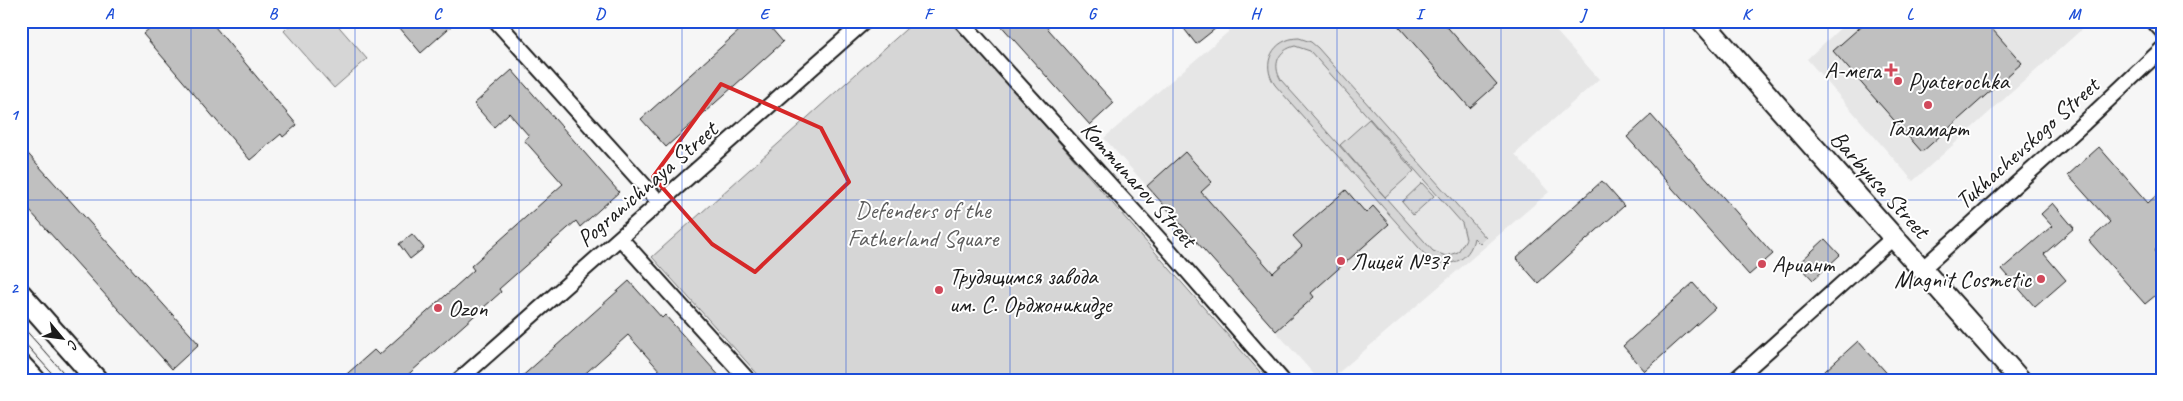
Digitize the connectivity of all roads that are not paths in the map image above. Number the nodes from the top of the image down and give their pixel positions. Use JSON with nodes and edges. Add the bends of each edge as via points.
{"nodes":[{"id":1,"x":496,"y":21,"type":"edge"},
{"id":2,"x":865,"y":21,"type":"edge"},
{"id":3,"x":961,"y":21,"type":"edge"},
{"id":4,"x":1702,"y":21,"type":"edge"},
{"id":5,"x":2153,"y":21,"type":"edge"},
{"id":6,"x":2162,"y":30,"type":"edge"},
{"id":7,"x":2162,"y":49,"type":"edge"},
{"id":8,"x":660,"y":203,"type":"junction"},
{"id":9,"x":1894,"y":237,"type":"junction"},
{"id":10,"x":620,"y":238,"type":"junction"},
{"id":11,"x":1922,"y":269,"type":"junction"},
{"id":12,"x":21,"y":294,"type":"edge"},
{"id":13,"x":21,"y":365,"type":"edge"},
{"id":14,"x":35,"y":380,"type":"edge"},
{"id":15,"x":97,"y":380,"type":"edge"},
{"id":16,"x":459,"y":380,"type":"edge"},
{"id":17,"x":748,"y":380,"type":"edge"},
{"id":18,"x":1282,"y":380,"type":"edge"},
{"id":19,"x":1735,"y":380,"type":"edge"},
{"id":20,"x":2020,"y":380,"type":"edge"}],
"edges":[{"from":1,"to":8,"type":"street"},
{"from":2,"to":8,"type":"street","name":"Pogranichnaya Street"},
{"from":3,"to":18,"type":"street","name":"Kommunarov Street"},
{"from":4,"to":9,"type":"street","name":"Barbyusa Street"},
{"from":5,"to":6,"type":"street"},
{"from":7,"to":11,"type":"street","name":"Tukhachevskogo Street"},
{"from":8,"to":10,"type":"street","name":"Pogranichnaya Street"},
{"from":9,"to":11,"type":"street","name":"Barbyusa Street"},
{"from":9,"to":19,"type":"street"},
{"from":10,"to":16,"type":"street","name":"Pogranichnaya Street"},
{"from":10,"to":17,"type":"street"},
{"from":11,"to":20,"type":"street","name":"Barbyusa Street"},
{"from":12,"to":15,"type":"street"},
{"from":13,"to":14,"type":"street"}]}
